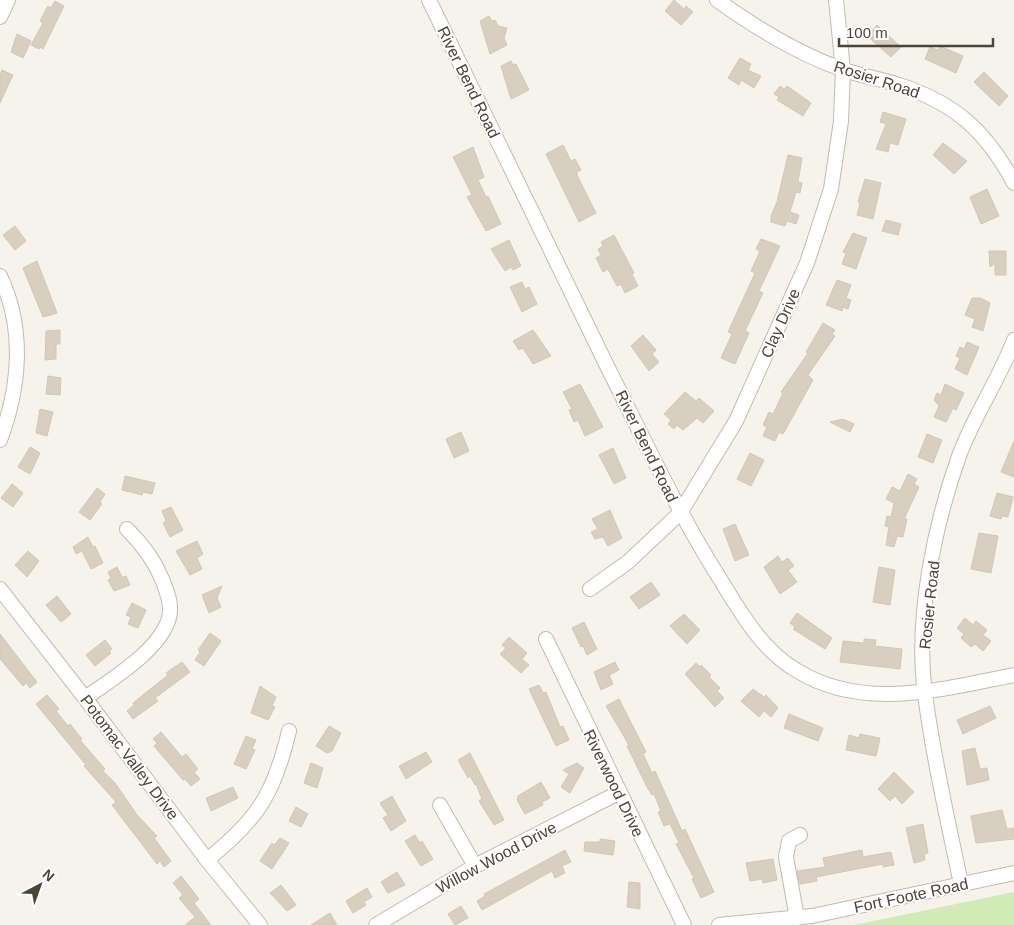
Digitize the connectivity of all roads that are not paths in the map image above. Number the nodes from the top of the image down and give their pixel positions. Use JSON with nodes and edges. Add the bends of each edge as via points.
{"nodes":[{"id":1,"x":8,"y":0,"type":"edge"},
{"id":2,"x":429,"y":0,"type":"edge"},
{"id":3,"x":717,"y":0,"type":"edge"},
{"id":4,"x":836,"y":0,"type":"edge"},
{"id":5,"x":0,"y":17,"type":"edge"},
{"id":6,"x":843,"y":70,"type":"junction"},
{"id":7,"x":1014,"y":183,"type":"edge"},
{"id":8,"x":0,"y":276,"type":"edge"},
{"id":9,"x":1014,"y":340,"type":"edge"},
{"id":10,"x":0,"y":440,"type":"edge"},
{"id":11,"x":680,"y":513,"type":"junction"},
{"id":12,"x":127,"y":529,"type":"dead end"},
{"id":13,"x":0,"y":589,"type":"edge"},
{"id":14,"x":590,"y":589,"type":"dead end"},
{"id":15,"x":546,"y":639,"type":"dead end"},
{"id":16,"x":1014,"y":675,"type":"edge"},
{"id":17,"x":925,"y":693,"type":"junction"},
{"id":18,"x":85,"y":698,"type":"junction"},
{"id":19,"x":289,"y":731,"type":"dead end"},
{"id":20,"x":618,"y":793,"type":"junction"},
{"id":21,"x":440,"y":805,"type":"dead end"},
{"id":22,"x":800,"y":835,"type":"dead end"},
{"id":23,"x":207,"y":860,"type":"junction"},
{"id":24,"x":475,"y":866,"type":"junction"},
{"id":25,"x":1014,"y":873,"type":"edge"},
{"id":26,"x":961,"y":884,"type":"junction"},
{"id":27,"x":797,"y":918,"type":"junction"},
{"id":28,"x":260,"y":925,"type":"edge"},
{"id":29,"x":376,"y":925,"type":"edge"},
{"id":30,"x":684,"y":925,"type":"edge"},
{"id":31,"x":719,"y":925,"type":"edge"}],
"edges":[{"from":1,"to":5,"type":"street"},
{"from":2,"to":11,"type":"street","name":"River Bend Road"},
{"from":3,"to":6,"type":"street","name":"Rosier Road","via":[[782,42]]},
{"from":4,"to":6,"type":"street","name":"Clay Drive"},
{"from":6,"to":7,"type":"street","name":"Rosier Road","via":[[923,94],[953,109],[992,147]]},
{"from":6,"to":11,"type":"street","name":"Clay Drive","via":[[836,161],[814,243],[736,421]]},
{"from":8,"to":10,"type":"street","via":[[15,324],[17,363],[10,407]]},
{"from":9,"to":17,"type":"street","name":"Rosier Road","via":[[972,426],[940,516],[925,606]]},
{"from":11,"to":14,"type":"street","name":"Clay Drive","via":[[635,556]]},
{"from":11,"to":17,"type":"street","name":"River Bend Road","via":[[753,631],[780,659],[797,671],[846,690],[876,694]]},
{"from":12,"to":18,"type":"street","via":[[151,555],[167,591],[170,614],[161,634],[147,650]]},
{"from":13,"to":18,"type":"street","name":"Potomac Valley Drive"},
{"from":15,"to":20,"type":"street","name":"Riverwood Drive"},
{"from":16,"to":17,"type":"street","name":"River Bend Road"},
{"from":17,"to":26,"type":"street","name":"Rosier Road"},
{"from":18,"to":23,"type":"street","name":"Potomac Valley Drive"},
{"from":19,"to":23,"type":"street","via":[[278,774],[264,801],[237,835]]},
{"from":20,"to":24,"type":"street","name":"Willow Wood Drive"},
{"from":20,"to":30,"type":"street","name":"Riverwood Drive"},
{"from":21,"to":24,"type":"street"},
{"from":22,"to":27,"type":"street","via":[[789,842],[786,856]]},
{"from":23,"to":28,"type":"street","name":"Potomac Valley Drive"},
{"from":24,"to":29,"type":"street","name":"Willow Wood Drive"},
{"from":25,"to":26,"type":"street","name":"Fort Foote Road"},
{"from":26,"to":27,"type":"street","name":"Fort Foote Road"},
{"from":27,"to":31,"type":"street","name":"Fort Foote Road"}]}
